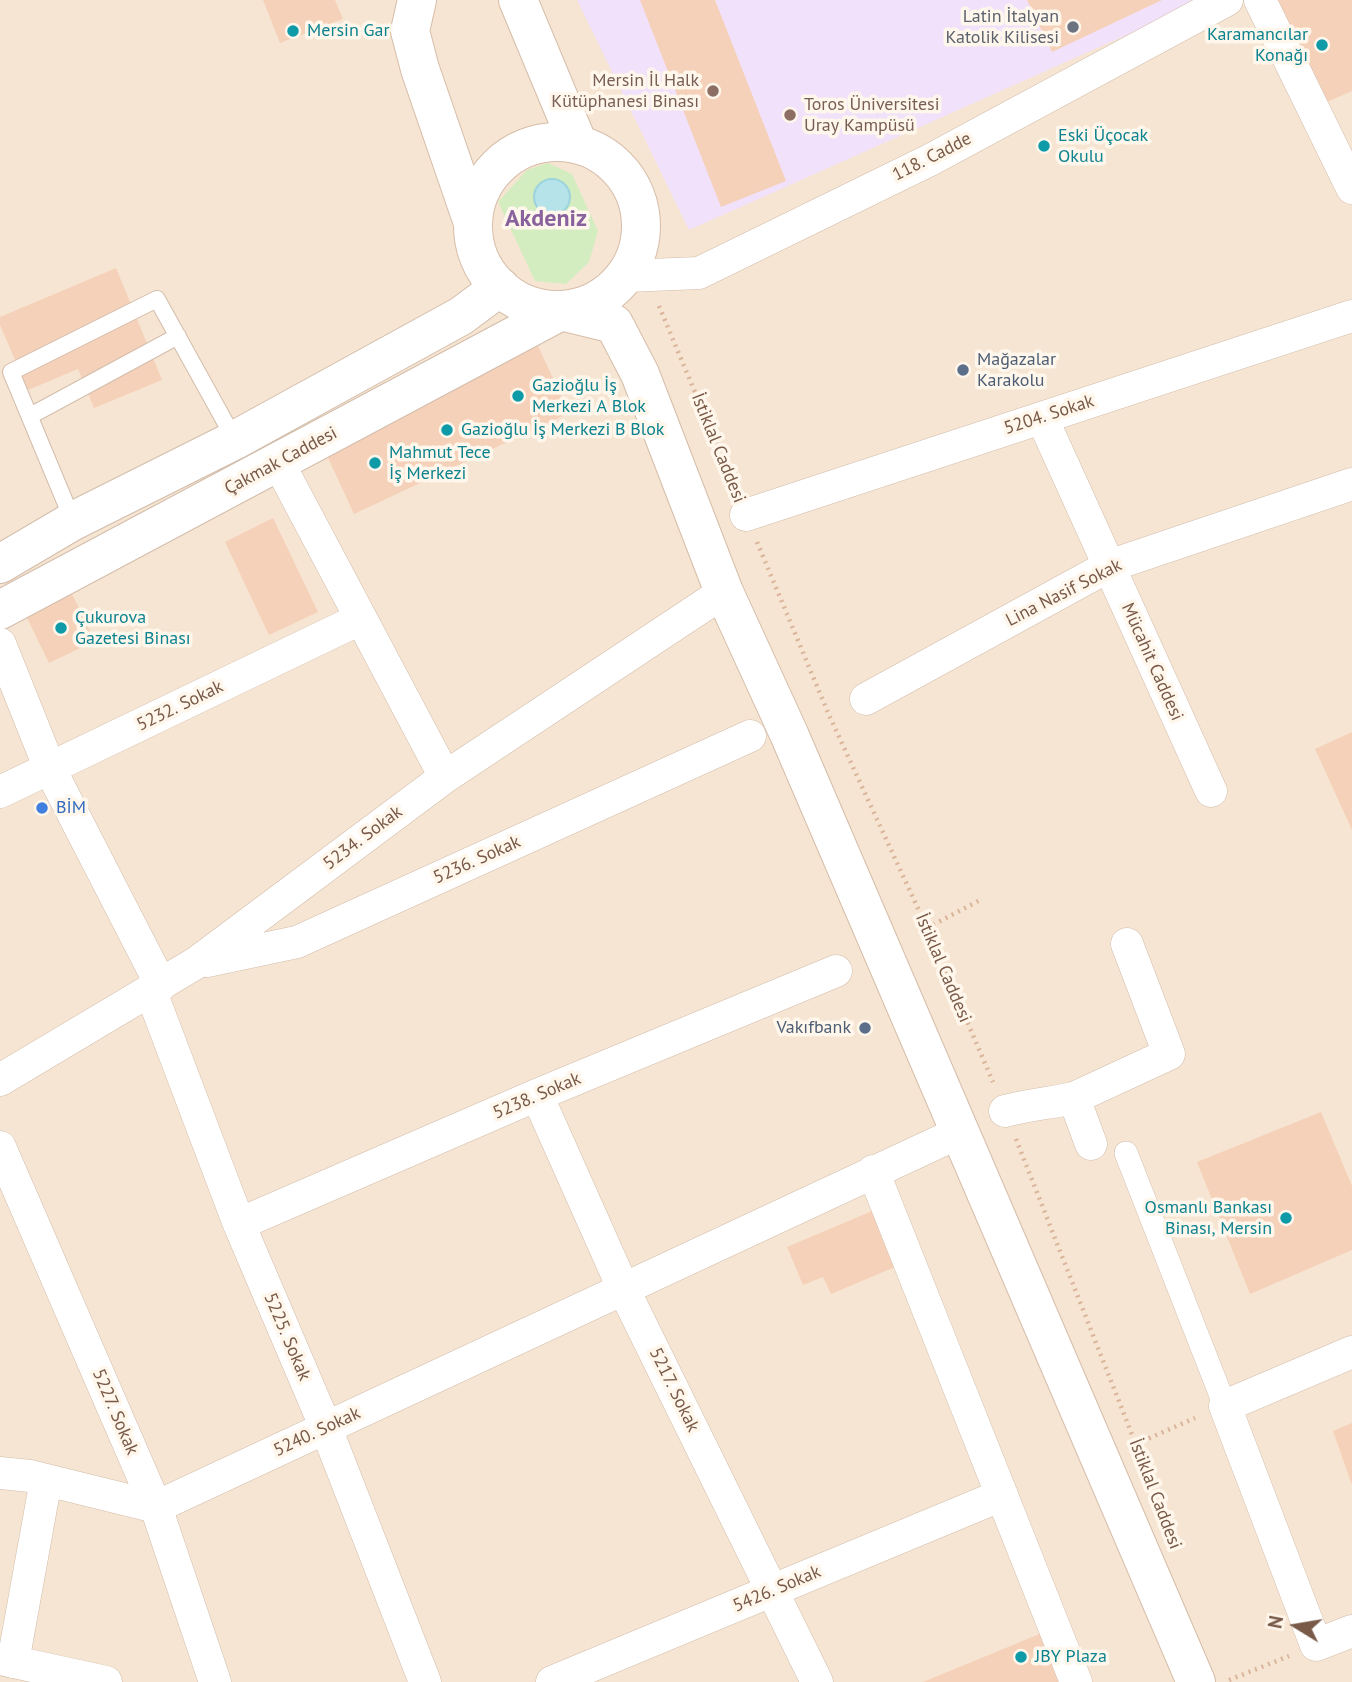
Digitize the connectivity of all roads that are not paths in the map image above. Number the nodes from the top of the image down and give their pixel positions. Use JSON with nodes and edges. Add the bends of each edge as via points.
{"nodes":[{"id":1,"x":518,"y":0,"type":"edge"},
{"id":2,"x":1227,"y":0,"type":"edge"},
{"id":3,"x":1260,"y":0,"type":"edge"},
{"id":4,"x":408,"y":10,"type":"edge"},
{"id":5,"x":578,"y":144,"type":"junction"},
{"id":6,"x":1352,"y":188,"type":"edge"},
{"id":7,"x":473,"y":223,"type":"junction"},
{"id":8,"x":626,"y":275,"type":"junction"},
{"id":9,"x":500,"y":286,"type":"junction"},
{"id":10,"x":561,"y":311,"type":"junction"},
{"id":11,"x":1352,"y":316,"type":"edge"},
{"id":12,"x":178,"y":336,"type":"junction"},
{"id":13,"x":30,"y":416,"type":"junction"},
{"id":14,"x":1042,"y":418,"type":"junction"},
{"id":15,"x":235,"y":440,"type":"junction"},
{"id":16,"x":278,"y":463,"type":"junction"},
{"id":17,"x":1352,"y":484,"type":"edge"},
{"id":18,"x":746,"y":515,"type":"road end"},
{"id":19,"x":73,"y":522,"type":"junction"},
{"id":20,"x":0,"y":564,"type":"edge"},
{"id":21,"x":1109,"y":566,"type":"junction"},
{"id":22,"x":724,"y":592,"type":"junction"},
{"id":23,"x":0,"y":610,"type":"edge"},
{"id":24,"x":360,"y":619,"type":"junction"},
{"id":25,"x":0,"y":644,"type":"edge"},
{"id":26,"x":866,"y":699,"type":"dead end"},
{"id":27,"x":750,"y":736,"type":"dead end"},
{"id":28,"x":50,"y":769,"type":"junction"},
{"id":29,"x":445,"y":777,"type":"junction"},
{"id":30,"x":1211,"y":791,"type":"dead end"},
{"id":31,"x":0,"y":792,"type":"edge"},
{"id":32,"x":1126,"y":944,"type":"dead end"},
{"id":33,"x":196,"y":963,"type":"junction"},
{"id":34,"x":836,"y":971,"type":"dead end"},
{"id":35,"x":156,"y":988,"type":"junction"},
{"id":36,"x":0,"y":1080,"type":"edge"},
{"id":37,"x":537,"y":1095,"type":"junction"},
{"id":38,"x":1074,"y":1098,"type":"junction"},
{"id":39,"x":1004,"y":1111,"type":"road end"},
{"id":40,"x":958,"y":1133,"type":"junction"},
{"id":41,"x":1091,"y":1144,"type":"dead end"},
{"id":42,"x":0,"y":1147,"type":"edge"},
{"id":43,"x":1126,"y":1153,"type":"dead end"},
{"id":44,"x":873,"y":1171,"type":"junction"},
{"id":45,"x":239,"y":1224,"type":"junction"},
{"id":46,"x":623,"y":1288,"type":"junction"},
{"id":47,"x":1352,"y":1352,"type":"edge"},
{"id":48,"x":1225,"y":1406,"type":"junction"},
{"id":49,"x":326,"y":1428,"type":"junction"},
{"id":50,"x":0,"y":1473,"type":"edge"},
{"id":51,"x":46,"y":1480,"type":"junction"},
{"id":52,"x":1002,"y":1495,"type":"junction"},
{"id":53,"x":156,"y":1507,"type":"junction"},
{"id":54,"x":773,"y":1591,"type":"junction"},
{"id":55,"x":1352,"y":1631,"type":"edge"},
{"id":56,"x":7,"y":1661,"type":"edge"},
{"id":57,"x":1216,"y":1676,"type":"edge"},
{"id":58,"x":106,"y":1682,"type":"edge"},
{"id":59,"x":215,"y":1682,"type":"edge"},
{"id":60,"x":425,"y":1682,"type":"edge"},
{"id":61,"x":552,"y":1682,"type":"edge"},
{"id":62,"x":817,"y":1682,"type":"edge"},
{"id":63,"x":1076,"y":1682,"type":"edge"}],
"edges":[{"from":1,"to":5,"type":"main road"},
{"from":2,"to":8,"type":"street","name":"118. Cadde","via":[[930,160],[699,273]]},
{"from":3,"to":6,"type":"street"},
{"from":4,"to":7,"type":"main road","via":[[420,69]]},
{"from":5,"to":7,"type":"main road","via":[[554,141],[529,146],[506,158],[483,187]]},
{"from":5,"to":8,"type":"main road","via":[[603,154],[624,173],[637,197],[642,223],[638,251]]},
{"from":7,"to":9,"type":"main road","via":[[476,251],[488,276]]},
{"from":8,"to":10,"type":"main road","via":[[608,294],[586,306]]},
{"from":9,"to":10,"type":"main road","via":[[508,296],[533,307]]},
{"from":9,"to":15,"type":"main road","via":[[461,316]]},
{"from":10,"to":16,"type":"main road","name":"Çakmak Caddesi"},
{"from":10,"to":22,"type":"main road","name":"İstiklal Caddesi","via":[[614,324],[640,374]]},
{"from":11,"to":14,"type":"street","name":"5204. Sokak"},
{"from":12,"to":13,"type":"lane"},
{"from":12,"to":13,"type":"lane","via":[[157,299],[11,372]]},
{"from":12,"to":15,"type":"lane"},
{"from":13,"to":19,"type":"lane"},
{"from":14,"to":18,"type":"street","name":"5204. Sokak"},
{"from":14,"to":21,"type":"street","name":"Mücahit Caddesi"},
{"from":15,"to":19,"type":"main road"},
{"from":16,"to":23,"type":"main road","name":"Çakmak Caddesi"},
{"from":16,"to":24,"type":"street"},
{"from":17,"to":21,"type":"street","name":"Lina Nasif Sokak"},
{"from":19,"to":20,"type":"main road"},
{"from":21,"to":26,"type":"street","name":"Lina Nasif Sokak"},
{"from":21,"to":30,"type":"street","name":"Mücahit Caddesi"},
{"from":22,"to":29,"type":"street","name":"5234. Sokak"},
{"from":22,"to":40,"type":"main road","name":"İstiklal Caddesi"},
{"from":24,"to":28,"type":"street","name":"5232. Sokak"},
{"from":24,"to":29,"type":"street"},
{"from":25,"to":28,"type":"street","name":"5225. Sokak"},
{"from":27,"to":33,"type":"street","name":"5236. Sokak","via":[[297,942]]},
{"from":28,"to":31,"type":"street","name":"5232. Sokak"},
{"from":28,"to":35,"type":"street","name":"5225. Sokak"},
{"from":29,"to":33,"type":"street","name":"5234. Sokak"},
{"from":32,"to":38,"type":"street","via":[[1169,1054]]},
{"from":33,"to":35,"type":"street","name":"5234. Sokak"},
{"from":34,"to":37,"type":"street","name":"5238. Sokak"},
{"from":35,"to":36,"type":"street","name":"5234. Sokak"},
{"from":35,"to":45,"type":"street","name":"5225. Sokak"},
{"from":37,"to":45,"type":"street","name":"5238. Sokak"},
{"from":37,"to":46,"type":"street","name":"5217. Sokak"},
{"from":38,"to":39,"type":"street"},
{"from":38,"to":41,"type":"street"},
{"from":40,"to":44,"type":"street","name":"5240. Sokak"},
{"from":40,"to":57,"type":"main road","name":"İstiklal Caddesi"},
{"from":42,"to":53,"type":"street","name":"5227. Sokak"},
{"from":43,"to":48,"type":"street"},
{"from":44,"to":46,"type":"street","name":"5240. Sokak"},
{"from":44,"to":52,"type":"street"},
{"from":45,"to":49,"type":"street","name":"5225. Sokak"},
{"from":46,"to":49,"type":"street","name":"5240. Sokak"},
{"from":46,"to":54,"type":"street","name":"5217. Sokak"},
{"from":47,"to":48,"type":"street"},
{"from":48,"to":55,"type":"street","via":[[1315,1645]]},
{"from":49,"to":53,"type":"street","name":"5240. Sokak"},
{"from":49,"to":60,"type":"street","name":"5225. Sokak"},
{"from":50,"to":51,"type":"street"},
{"from":51,"to":53,"type":"street"},
{"from":51,"to":56,"type":"street"},
{"from":52,"to":54,"type":"street","name":"5426. Sokak"},
{"from":52,"to":63,"type":"street"},
{"from":53,"to":59,"type":"street","name":"5227. Sokak"},
{"from":54,"to":61,"type":"street","name":"5426. Sokak"},
{"from":54,"to":62,"type":"street","name":"5217. Sokak"},
{"from":56,"to":58,"type":"street"}]}
